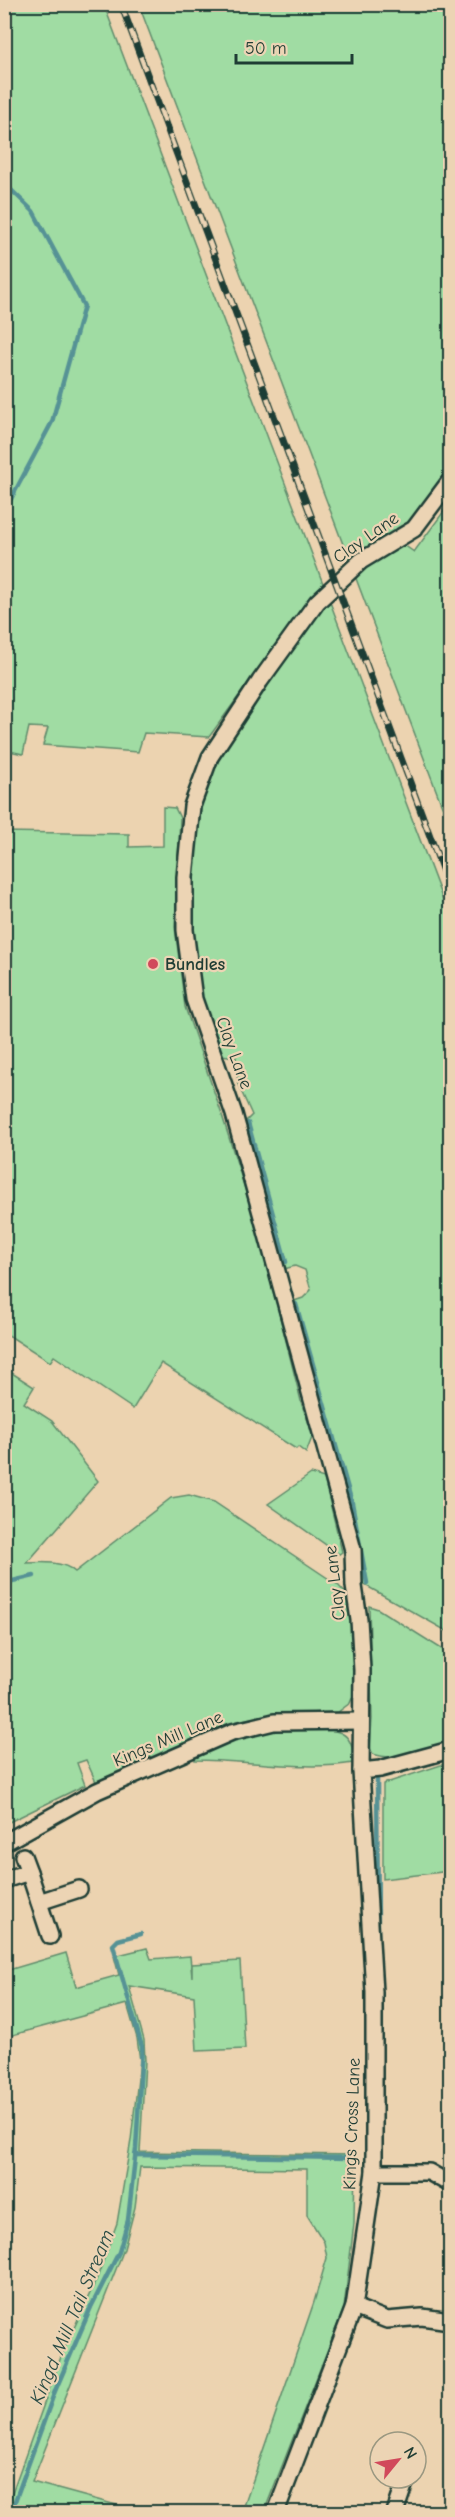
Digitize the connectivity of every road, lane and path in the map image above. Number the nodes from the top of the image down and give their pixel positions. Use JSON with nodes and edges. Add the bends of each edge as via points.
{"nodes":[{"id":1,"x":450,"y":481,"type":"edge"},
{"id":2,"x":361,"y":1721,"type":"junction"},
{"id":3,"x":450,"y":1750,"type":"edge"},
{"id":4,"x":361,"y":1771,"type":"junction"},
{"id":5,"x":4,"y":1843,"type":"edge"},
{"id":6,"x":23,"y":1856,"type":"dead end"},
{"id":7,"x":29,"y":1872,"type":"junction"},
{"id":8,"x":4,"y":1880,"type":"edge"},
{"id":9,"x":79,"y":1889,"type":"dead end"},
{"id":10,"x":39,"y":1902,"type":"junction"},
{"id":11,"x":50,"y":1936,"type":"dead end"},
{"id":12,"x":374,"y":2172,"type":"junction"},
{"id":13,"x":449,"y":2177,"type":"edge"},
{"id":14,"x":354,"y":2307,"type":"junction"},
{"id":15,"x":450,"y":2321,"type":"edge"},
{"id":16,"x":403,"y":2490,"type":"edge"},
{"id":17,"x":276,"y":2512,"type":"edge"},
{"id":18,"x":395,"y":2512,"type":"edge"}],
"edges":[{"from":1,"to":2,"type":"street","name":"Clay Lane","via":[[414,529],[361,561],[317,602],[210,757],[192,806],[185,877],[185,930],[194,999],[234,1114],[353,1550],[362,1671]]},
{"from":2,"to":4,"type":"street","name":"Kings Cross Lane"},
{"from":2,"to":5,"type":"street","name":"Kings Mill Lane","via":[[290,1720],[232,1732],[97,1791]]},
{"from":3,"to":4,"type":"street"},
{"from":4,"to":12,"type":"street","name":"Kings Cross Lane","via":[[374,1992]]},
{"from":6,"to":7,"type":"street"},
{"from":7,"to":8,"type":"street"},
{"from":7,"to":10,"type":"street"},
{"from":9,"to":10,"type":"street"},
{"from":10,"to":11,"type":"street"},
{"from":12,"to":13,"type":"street","via":[[429,2172]]},
{"from":12,"to":14,"type":"street","name":"Kings Cross Lane"},
{"from":14,"to":15,"type":"street","via":[[387,2320],[422,2317]]},
{"from":14,"to":17,"type":"street","name":"Kings Cross Lane"},
{"from":16,"to":18,"type":"street"}]}
